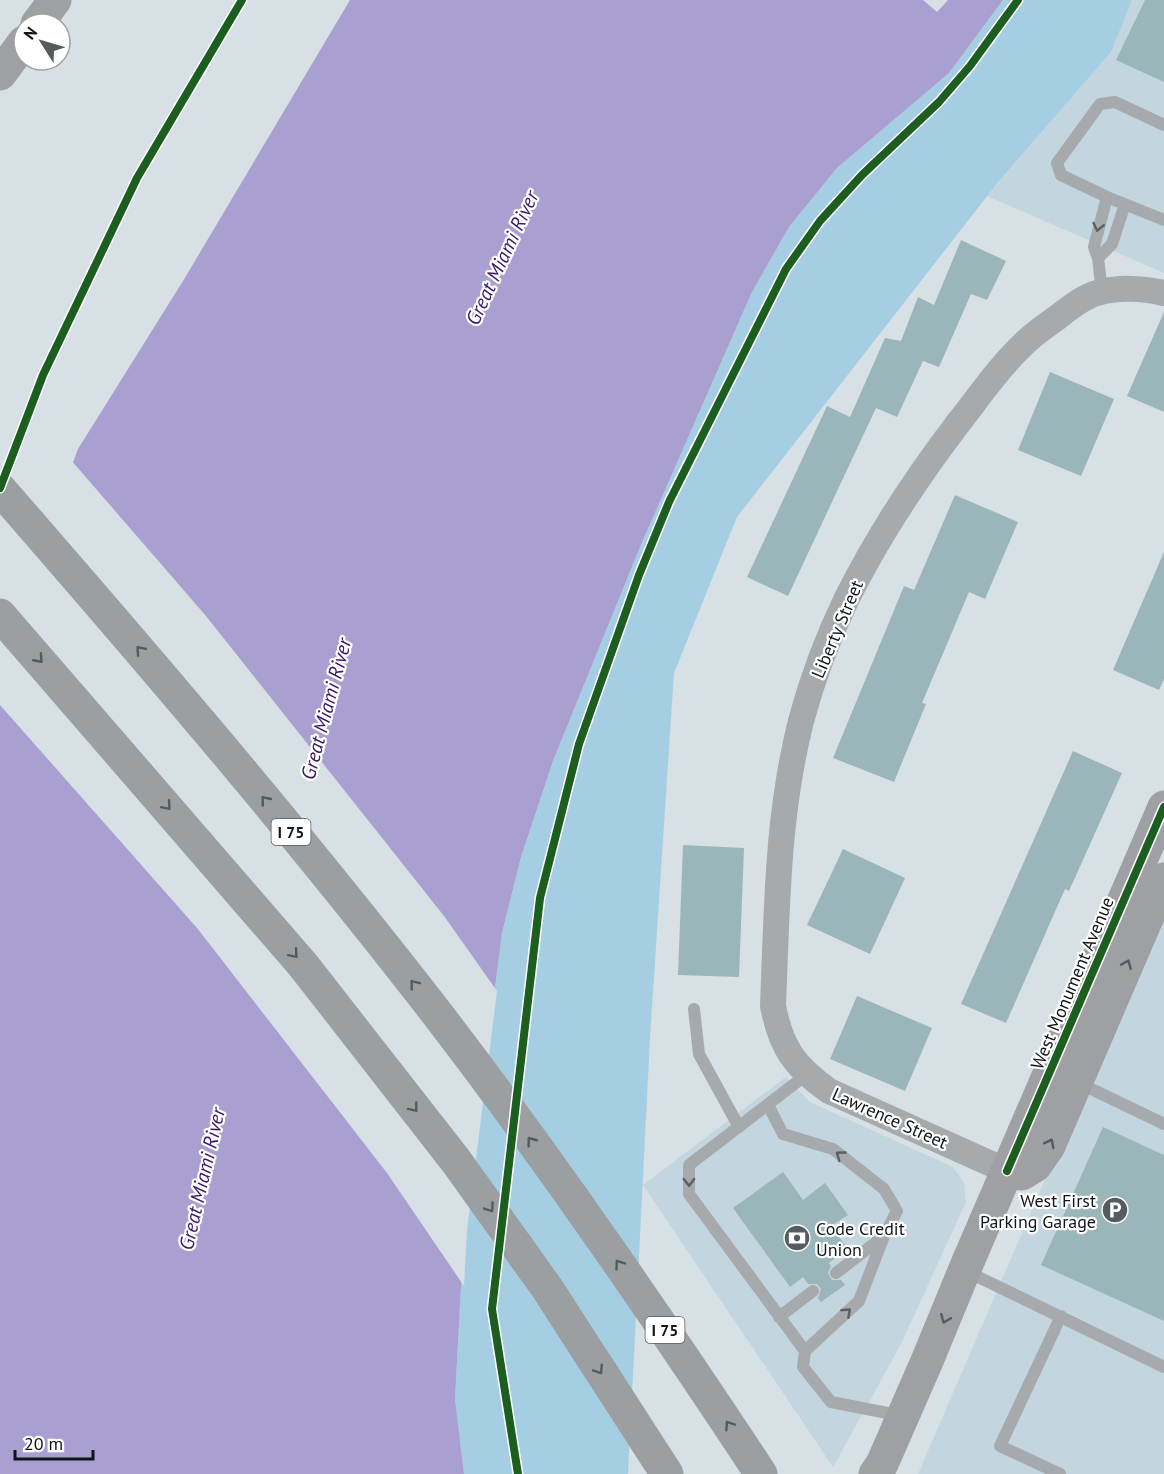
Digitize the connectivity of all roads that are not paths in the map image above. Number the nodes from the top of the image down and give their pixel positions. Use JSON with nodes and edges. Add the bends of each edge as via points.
{"nodes":[{"id":1,"x":12,"y":58,"type":"edge"},
{"id":2,"x":0,"y":74,"type":"edge"},
{"id":3,"x":1164,"y":125,"type":"edge"},
{"id":4,"x":1107,"y":197,"type":"junction"},
{"id":5,"x":1125,"y":204,"type":"junction"},
{"id":6,"x":1164,"y":220,"type":"edge"},
{"id":7,"x":1098,"y":258,"type":"junction"},
{"id":8,"x":1099,"y":293,"type":"junction"},
{"id":9,"x":1164,"y":293,"type":"edge"},
{"id":10,"x":0,"y":489,"type":"edge"},
{"id":11,"x":0,"y":615,"type":"edge"},
{"id":12,"x":1164,"y":807,"type":"edge"},
{"id":13,"x":1164,"y":879,"type":"edge"},
{"id":14,"x":694,"y":1009,"type":"dead end"},
{"id":15,"x":786,"y":1048,"type":"joint"},
{"id":16,"x":806,"y":1075,"type":"junction"},
{"id":17,"x":1063,"y":1077,"type":"junction"},
{"id":18,"x":768,"y":1105,"type":"junction"},
{"id":19,"x":1164,"y":1124,"type":"edge"},
{"id":20,"x":738,"y":1127,"type":"junction"},
{"id":21,"x":1007,"y":1171,"type":"junction"},
{"id":22,"x":884,"y":1236,"type":"junction"},
{"id":23,"x":964,"y":1270,"type":"junction"},
{"id":24,"x":836,"y":1273,"type":"dead end"},
{"id":25,"x":813,"y":1291,"type":"dead end"},
{"id":26,"x":1061,"y":1316,"type":"junction"},
{"id":27,"x":779,"y":1317,"type":"junction"},
{"id":28,"x":805,"y":1351,"type":"junction"},
{"id":29,"x":1164,"y":1367,"type":"edge"},
{"id":30,"x":903,"y":1416,"type":"junction"},
{"id":31,"x":641,"y":1434,"type":"junction"},
{"id":32,"x":653,"y":1474,"type":"edge"},
{"id":33,"x":667,"y":1474,"type":"edge"},
{"id":34,"x":761,"y":1474,"type":"edge"},
{"id":35,"x":875,"y":1474,"type":"edge"},
{"id":36,"x":1060,"y":1474,"type":"edge"}],
"edges":[{"from":1,"to":2,"type":"main road"},
{"from":3,"to":4,"type":"lane","via":[[1115,102],[1100,104],[1057,163],[1061,175]]},
{"from":4,"to":5,"type":"lane"},
{"from":4,"to":7,"type":"lane","one_way":true,"via":[[1094,247]]},
{"from":5,"to":6,"type":"lane"},
{"from":5,"to":7,"type":"lane","via":[[1112,244]]},
{"from":7,"to":8,"type":"lane"},
{"from":8,"to":9,"type":"street"},
{"from":8,"to":15,"type":"street","name":"Liberty Street","via":[[1030,338],[1004,364],[939,448],[892,518],[847,598],[824,650],[802,719],[780,843],[773,1005]]},
{"from":34,"to":10,"type":"highway","number":"I 75","one_way":true,"via":[[566,1188],[415,985],[206,727]]},
{"from":11,"to":31,"type":"highway","one_way":true,"via":[[303,965],[462,1170],[547,1288]]},
{"from":12,"to":17,"type":"main road","name":"West Monument Avenue"},
{"from":17,"to":13,"type":"main road","one_way":true},
{"from":14,"to":20,"type":"lane","via":[[699,1054]]},
{"from":15,"to":16,"type":"street","name":"Lawrence Street"},
{"from":16,"to":18,"type":"lane"},
{"from":16,"to":21,"type":"street","name":"Lawrence Street","via":[[829,1091]]},
{"from":17,"to":19,"type":"lane"},
{"from":17,"to":21,"type":"main road","name":"West Monument Avenue"},
{"from":18,"to":20,"type":"lane"},
{"from":22,"to":18,"type":"lane","one_way":true,"via":[[897,1211],[884,1189],[834,1149],[783,1134]]},
{"from":20,"to":27,"type":"lane","one_way":true,"via":[[688,1165],[689,1194]]},
{"from":21,"to":23,"type":"main road","name":"West Monument Avenue"},
{"from":22,"to":24,"type":"lane"},
{"from":28,"to":22,"type":"lane","one_way":true,"via":[[859,1301]]},
{"from":23,"to":26,"type":"lane"},
{"from":23,"to":30,"type":"main road","name":"West Monument Avenue","one_way":true},
{"from":25,"to":27,"type":"lane"},
{"from":26,"to":29,"type":"lane"},
{"from":26,"to":36,"type":"lane","via":[[1000,1446]]},
{"from":27,"to":28,"type":"lane"},
{"from":28,"to":30,"type":"lane","via":[[803,1367],[831,1402]]},
{"from":30,"to":35,"type":"main road","name":"West Monument Avenue"},
{"from":31,"to":32,"type":"highway"},
{"from":31,"to":33,"type":"highway"}]}
